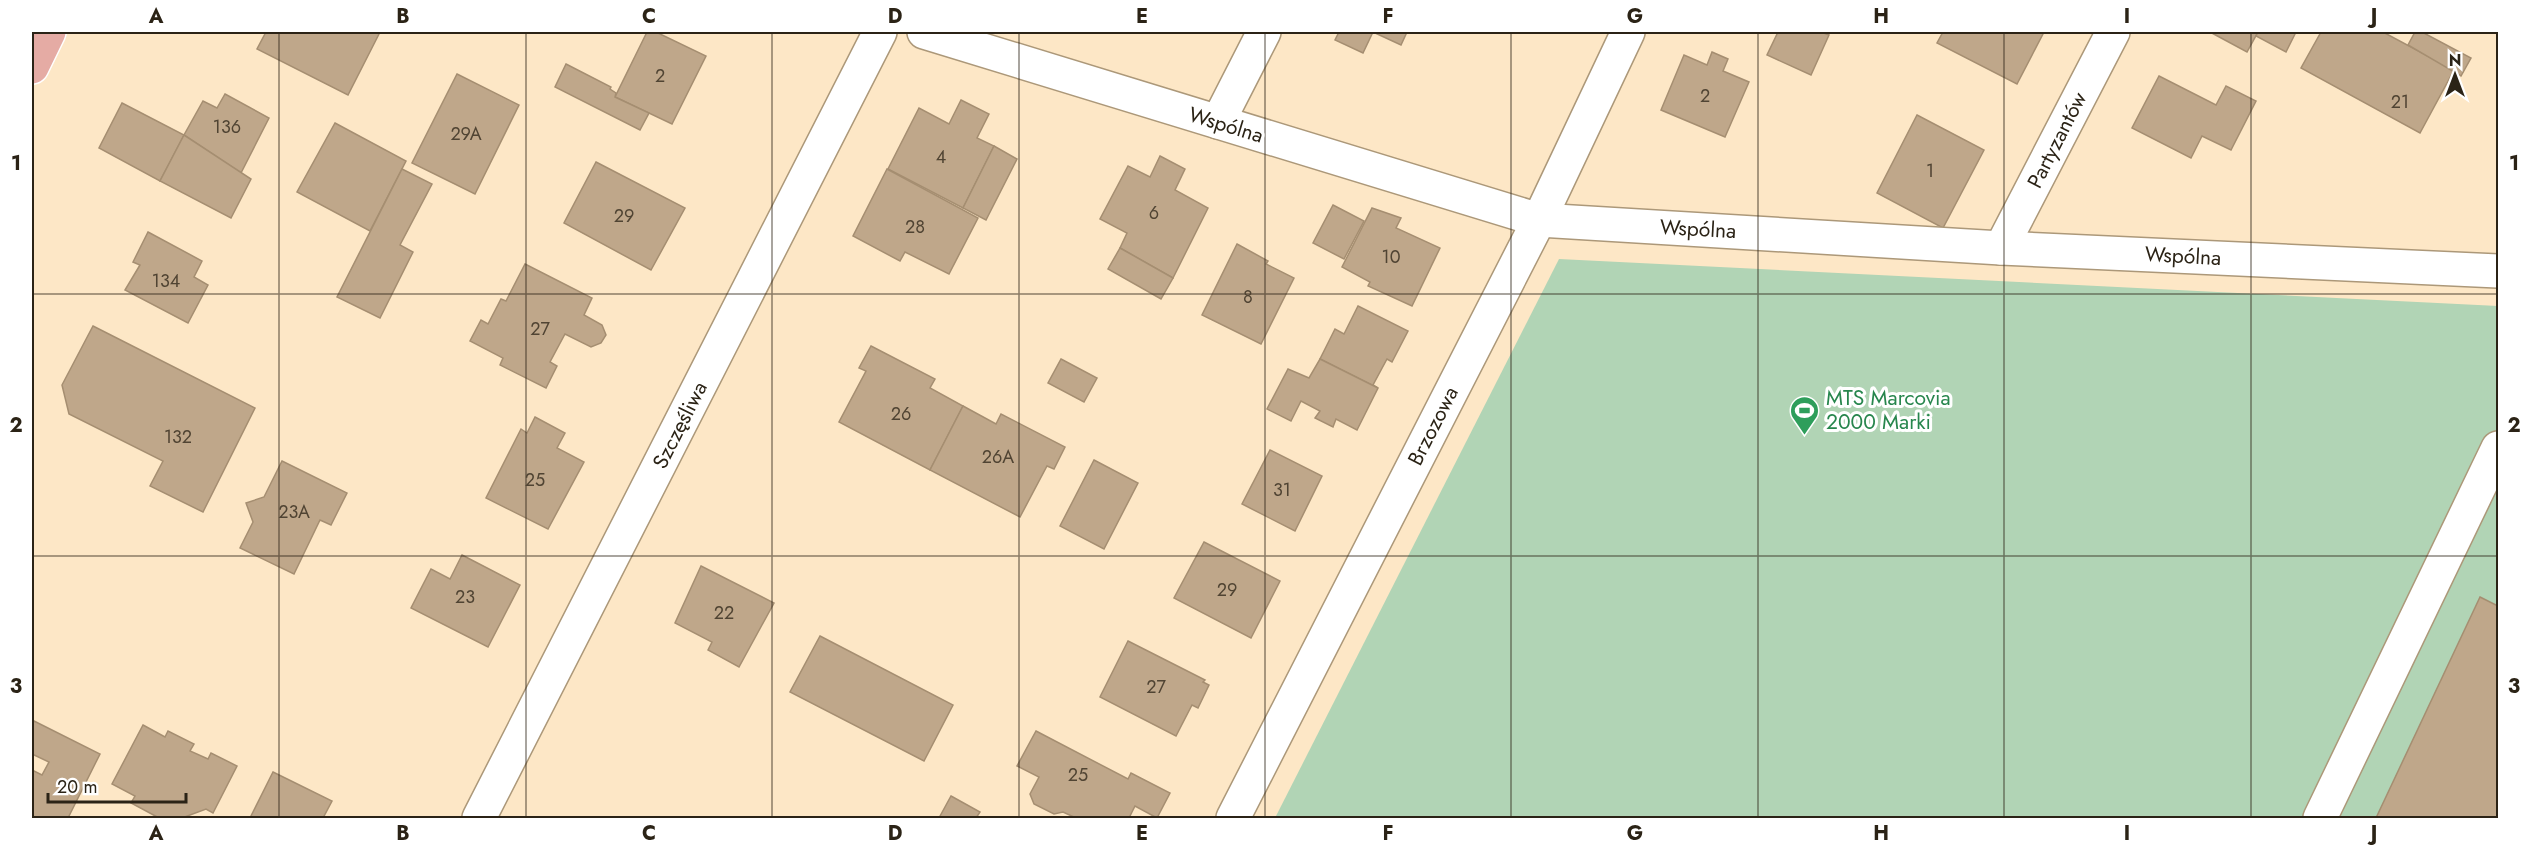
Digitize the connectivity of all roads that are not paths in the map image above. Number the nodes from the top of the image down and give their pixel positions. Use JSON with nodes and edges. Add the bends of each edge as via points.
{"nodes":[{"id":1,"x":880,"y":32,"type":"edge"},
{"id":2,"x":924,"y":32,"type":"edge"},
{"id":3,"x":1264,"y":32,"type":"edge"},
{"id":4,"x":1628,"y":32,"type":"edge"},
{"id":5,"x":2113,"y":32,"type":"edge"},
{"id":6,"x":43,"y":34,"type":"edge"},
{"id":7,"x":32,"y":67,"type":"edge"},
{"id":8,"x":1218,"y":122,"type":"junction"},
{"id":9,"x":1539,"y":220,"type":"junction"},
{"id":10,"x":2001,"y":248,"type":"junction"},
{"id":11,"x":2499,"y":271,"type":"edge"},
{"id":12,"x":2499,"y":448,"type":"edge"},
{"id":13,"x":479,"y":819,"type":"edge"},
{"id":14,"x":1233,"y":819,"type":"edge"},
{"id":15,"x":2320,"y":819,"type":"edge"}],
"edges":[{"from":1,"to":13,"type":"street","name":"Szczęśliwa"},
{"from":2,"to":8,"type":"street","name":"Wspólna"},
{"from":3,"to":8,"type":"street"},
{"from":4,"to":9,"type":"street","name":"Brzozowa"},
{"from":5,"to":10,"type":"street","name":"Partyzantów"},
{"from":6,"to":7,"type":"main road"},
{"from":8,"to":9,"type":"street","name":"Wspólna"},
{"from":9,"to":10,"type":"street","name":"Wspólna"},
{"from":9,"to":14,"type":"street","name":"Brzozowa"},
{"from":10,"to":11,"type":"street","name":"Wspólna"},
{"from":12,"to":15,"type":"street"}]}
